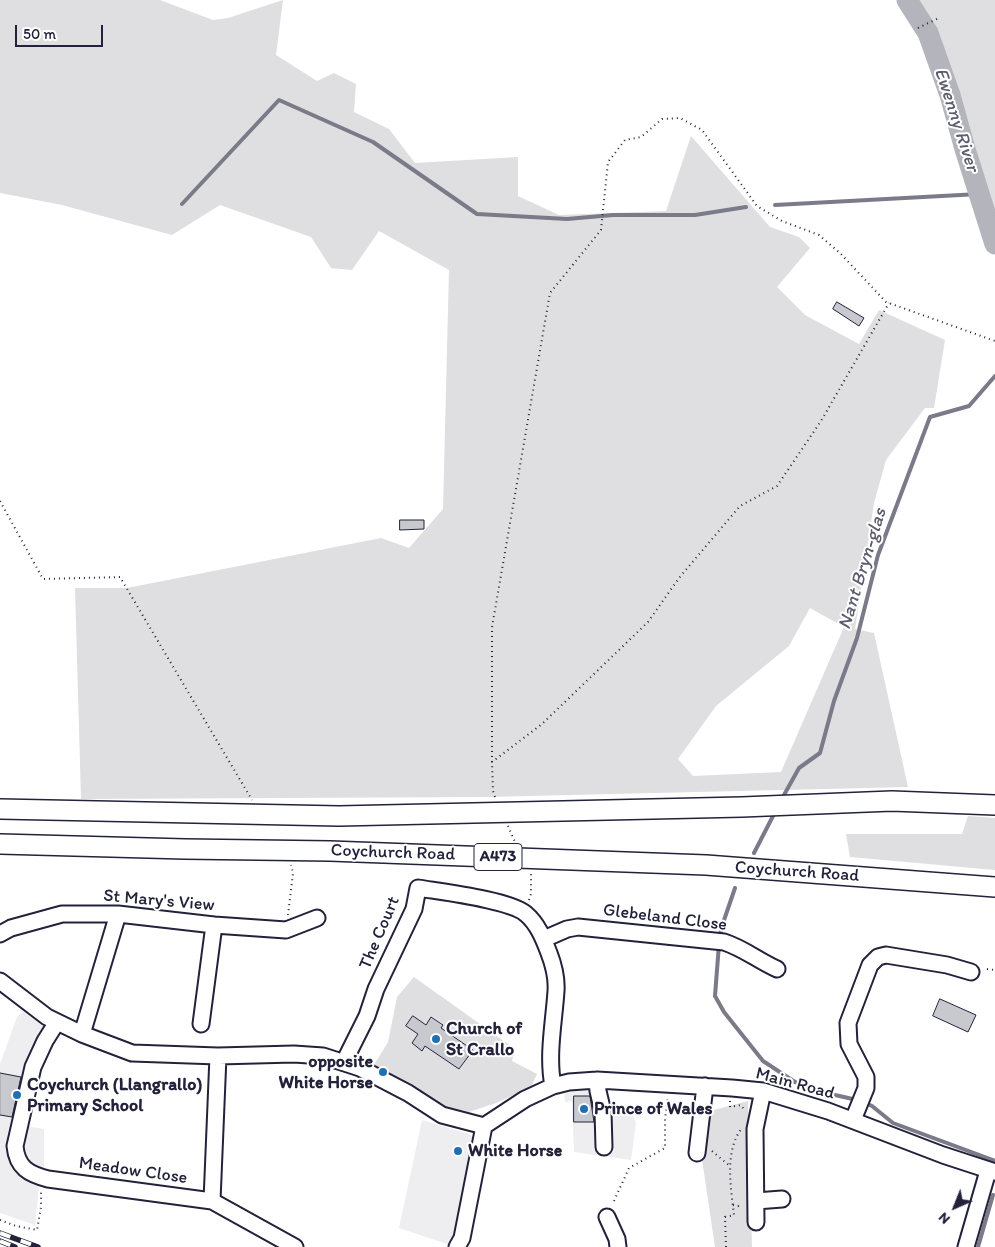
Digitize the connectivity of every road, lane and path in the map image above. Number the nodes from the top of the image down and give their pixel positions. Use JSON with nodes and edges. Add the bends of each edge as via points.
{"nodes":[{"id":1,"x":939,"y":18,"type":"dead end"},
{"id":2,"x":918,"y":28,"type":"dead end"},
{"id":3,"x":889,"y":303,"type":"junction"},
{"id":4,"x":995,"y":341,"type":"edge"},
{"id":5,"x":0,"y":501,"type":"edge"},
{"id":6,"x":492,"y":762,"type":"junction"},
{"id":7,"x":995,"y":805,"type":"edge"},
{"id":8,"x":0,"y":809,"type":"edge"},
{"id":9,"x":501,"y":812,"type":"junction"},
{"id":10,"x":257,"y":814,"type":"junction"},
{"id":11,"x":0,"y":844,"type":"edge"},
{"id":12,"x":33,"y":845,"type":"junction"},
{"id":13,"x":0,"y":849,"type":"edge"},
{"id":14,"x":287,"y":850,"type":"junction"},
{"id":15,"x":523,"y":858,"type":"junction"},
{"id":16,"x":995,"y":887,"type":"edge"},
{"id":17,"x":525,"y":913,"type":"junction"},
{"id":18,"x":118,"y":914,"type":"junction"},
{"id":19,"x":317,"y":918,"type":"dead end"},
{"id":20,"x":214,"y":925,"type":"junction"},
{"id":21,"x":286,"y":930,"type":"junction"},
{"id":22,"x":0,"y":934,"type":"edge"},
{"id":23,"x":544,"y":939,"type":"junction"},
{"id":24,"x":777,"y":969,"type":"dead end"},
{"id":25,"x":987,"y":969,"type":"dead end"},
{"id":26,"x":995,"y":970,"type":"edge"},
{"id":27,"x":971,"y":972,"type":"dead end"},
{"id":28,"x":1,"y":984,"type":"edge"},
{"id":29,"x":57,"y":1022,"type":"junction"},
{"id":30,"x":201,"y":1024,"type":"dead end"},
{"id":31,"x":82,"y":1034,"type":"junction"},
{"id":32,"x":218,"y":1056,"type":"junction"},
{"id":33,"x":344,"y":1062,"type":"junction"},
{"id":34,"x":597,"y":1080,"type":"junction"},
{"id":35,"x":553,"y":1086,"type":"junction"},
{"id":36,"x":705,"y":1086,"type":"junction"},
{"id":37,"x":763,"y":1091,"type":"junction"},
{"id":38,"x":669,"y":1092,"type":"dead end"},
{"id":39,"x":730,"y":1096,"type":"dead end"},
{"id":40,"x":859,"y":1108,"type":"junction"},
{"id":41,"x":745,"y":1115,"type":"dead end"},
{"id":42,"x":484,"y":1126,"type":"junction"},
{"id":43,"x":743,"y":1126,"type":"dead end"},
{"id":44,"x":604,"y":1147,"type":"dead end"},
{"id":45,"x":701,"y":1150,"type":"joint"},
{"id":46,"x":731,"y":1168,"type":"junction"},
{"id":47,"x":992,"y":1171,"type":"edge"},
{"id":48,"x":50,"y":1179,"type":"junction"},
{"id":49,"x":782,"y":1199,"type":"dead end"},
{"id":50,"x":212,"y":1201,"type":"junction"},
{"id":51,"x":614,"y":1201,"type":"dead end"},
{"id":52,"x":751,"y":1201,"type":"junction"},
{"id":53,"x":733,"y":1205,"type":"junction"},
{"id":54,"x":607,"y":1217,"type":"dead end"},
{"id":55,"x":0,"y":1220,"type":"edge"},
{"id":56,"x":756,"y":1222,"type":"dead end"},
{"id":57,"x":295,"y":1247,"type":"edge"},
{"id":58,"x":457,"y":1247,"type":"edge"},
{"id":59,"x":618,"y":1247,"type":"edge"},
{"id":60,"x":726,"y":1247,"type":"edge"},
{"id":61,"x":966,"y":1247,"type":"edge"}],
"edges":[{"from":1,"to":2,"type":"path"},
{"from":3,"to":4,"type":"path"},
{"from":3,"to":6,"type":"path","via":[[821,421],[777,486],[740,506],[679,578],[648,622],[542,724]]},
{"from":3,"to":6,"type":"path","via":[[819,235],[782,221],[757,206],[702,130],[680,118],[662,119],[641,137],[625,140],[608,162],[600,230],[550,293],[492,627]]},
{"from":5,"to":10,"type":"path","via":[[43,579],[120,577],[251,797]]},
{"from":6,"to":9,"type":"path","via":[[493,792]]},
{"from":7,"to":9,"type":"main road","name":"Coychurch Road","via":[[892,801]]},
{"from":8,"to":10,"type":"main road","name":"Coychurch Road"},
{"from":9,"to":10,"type":"main road","name":"Coychurch Road","via":[[339,816]]},
{"from":9,"to":15,"type":"path"},
{"from":11,"to":12,"type":"main road","name":"Coychurch Road","number":"A473"},
{"from":12,"to":13,"type":"street"},
{"from":12,"to":14,"type":"main road","name":"Coychurch Road","number":"A473"},
{"from":14,"to":15,"type":"main road","name":"Coychurch Road","number":"A473"},
{"from":14,"to":21,"type":"path","via":[[293,873]]},
{"from":15,"to":16,"type":"main road","name":"Coychurch Road","number":"A473","via":[[706,865]]},
{"from":15,"to":17,"type":"path","via":[[531,869],[531,894]]},
{"from":17,"to":23,"type":"street"},
{"from":17,"to":33,"type":"street","name":"The Court","via":[[476,898],[418,888],[414,909]]},
{"from":18,"to":20,"type":"street","name":"St Mary's View"},
{"from":18,"to":22,"type":"street","name":"St Mary's View","via":[[62,914]]},
{"from":18,"to":31,"type":"street"},
{"from":19,"to":21,"type":"street","name":"St Mary's View"},
{"from":20,"to":21,"type":"street","name":"St Mary's View"},
{"from":20,"to":30,"type":"street"},
{"from":23,"to":24,"type":"street","name":"Glebeland Close","via":[[578,927],[718,942],[736,946]]},
{"from":23,"to":35,"type":"street","via":[[557,987],[550,1068]]},
{"from":25,"to":26,"type":"path"},
{"from":27,"to":40,"type":"street","via":[[886,955],[878,957],[870,965],[848,1023],[847,1034],[866,1076],[866,1088]]},
{"from":28,"to":29,"type":"street"},
{"from":29,"to":31,"type":"street"},
{"from":29,"to":48,"type":"street","name":"Meadow Close","via":[[33,1067],[15,1146],[20,1164],[35,1175]]},
{"from":31,"to":32,"type":"street","via":[[132,1053]]},
{"from":32,"to":33,"type":"street","via":[[294,1054],[323,1056]]},
{"from":32,"to":50,"type":"street","name":"Meadow Close"},
{"from":33,"to":42,"type":"street","via":[[408,1093],[442,1114]]},
{"from":34,"to":35,"type":"street","name":"Main Road"},
{"from":34,"to":36,"type":"street","name":"Main Road"},
{"from":34,"to":44,"type":"street","via":[[604,1112]]},
{"from":35,"to":42,"type":"street","via":[[524,1099]]},
{"from":36,"to":37,"type":"street","name":"Main Road"},
{"from":36,"to":45,"type":"street"},
{"from":37,"to":40,"type":"street","name":"Main Road"},
{"from":37,"to":52,"type":"street","via":[[755,1129]]},
{"from":38,"to":51,"type":"path","via":[[665,1119],[666,1148],[629,1168]]},
{"from":39,"to":41,"type":"path","via":[[730,1107],[741,1105]]},
{"from":40,"to":47,"type":"street","name":"Main Road","via":[[937,1153]]},
{"from":42,"to":58,"type":"street","via":[[462,1238]]},
{"from":43,"to":46,"type":"path","via":[[732,1147]]},
{"from":45,"to":46,"type":"path"},
{"from":46,"to":53,"type":"path"},
{"from":47,"to":61,"type":"street"},
{"from":48,"to":50,"type":"street","name":"Meadow Close"},
{"from":48,"to":55,"type":"path","via":[[42,1188],[36,1230]]},
{"from":49,"to":52,"type":"street"},
{"from":50,"to":57,"type":"street","name":"Meadow Close"},
{"from":52,"to":53,"type":"path"},
{"from":52,"to":56,"type":"street"},
{"from":53,"to":60,"type":"path","via":[[734,1215],[725,1217]]},
{"from":54,"to":59,"type":"street"}]}
